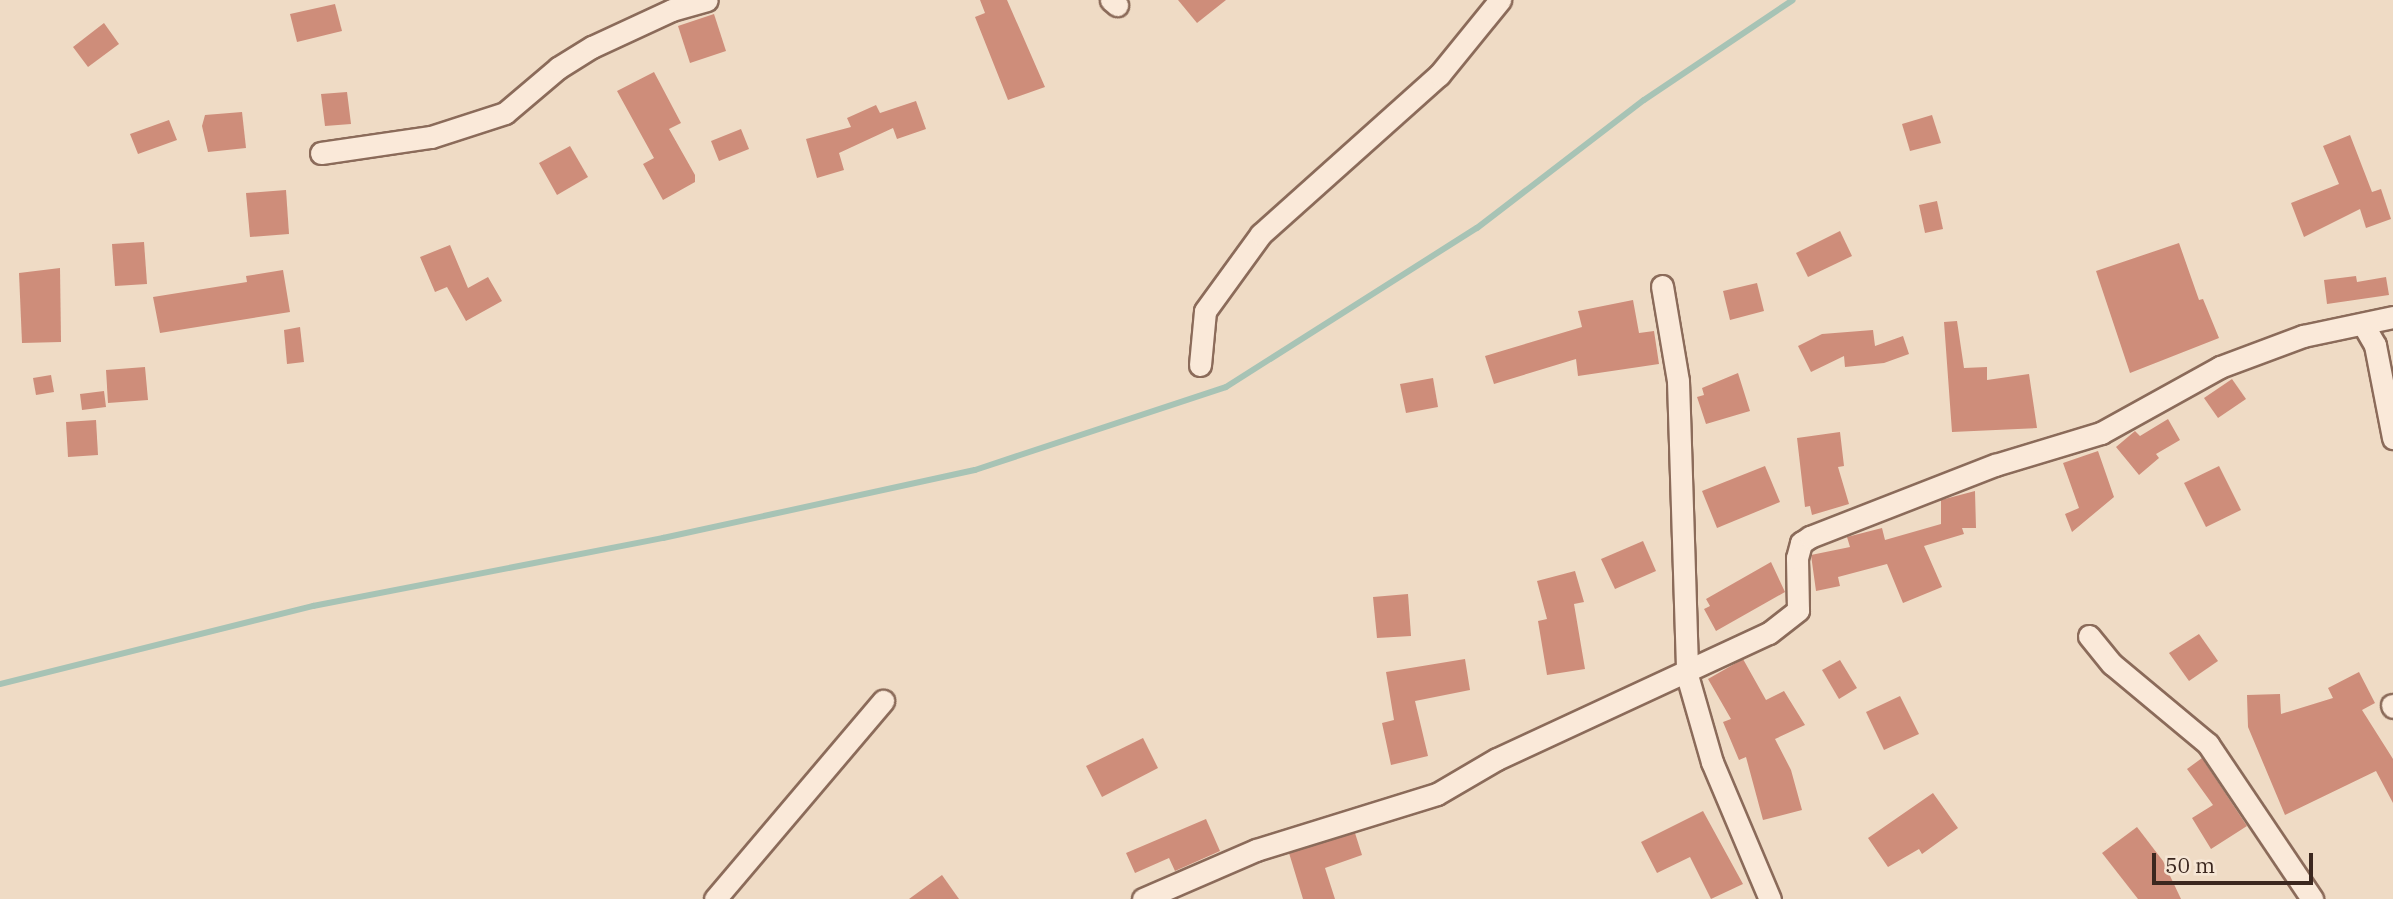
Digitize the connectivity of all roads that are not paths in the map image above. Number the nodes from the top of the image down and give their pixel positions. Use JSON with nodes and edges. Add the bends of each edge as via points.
{"nodes":[{"id":1,"x":707,"y":0,"type":"edge"},
{"id":2,"x":1500,"y":0,"type":"edge"},
{"id":3,"x":321,"y":153,"type":"dead end"},
{"id":4,"x":1662,"y":286,"type":"dead end"},
{"id":5,"x":2393,"y":317,"type":"edge"},
{"id":6,"x":2364,"y":326,"type":"junction"},
{"id":7,"x":1200,"y":365,"type":"dead end"},
{"id":8,"x":2393,"y":438,"type":"edge"},
{"id":9,"x":2089,"y":636,"type":"dead end"},
{"id":10,"x":1687,"y":675,"type":"junction"},
{"id":11,"x":883,"y":701,"type":"dead end"},
{"id":12,"x":715,"y":899,"type":"edge"},
{"id":13,"x":1143,"y":899,"type":"edge"},
{"id":14,"x":1770,"y":899,"type":"edge"},
{"id":15,"x":2312,"y":899,"type":"edge"}],
"edges":[{"from":1,"to":3,"type":"street","via":[[672,10],[592,47],[558,68],[505,113],[431,137]]},
{"from":2,"to":7,"type":"street","via":[[1439,75],[1261,234],[1205,311]]},
{"from":4,"to":10,"type":"street","via":[[1678,381]]},
{"from":5,"to":6,"type":"street"},
{"from":6,"to":8,"type":"street","via":[[2375,345]]},
{"from":6,"to":10,"type":"street","via":[[2303,336],[2221,367],[2101,433],[1995,465],[1810,537],[1801,543],[1797,558],[1798,610],[1792,620]]},
{"from":9,"to":15,"type":"street","via":[[2112,664],[2208,744]]},
{"from":10,"to":13,"type":"street","via":[[1497,759],[1437,794],[1256,850]]},
{"from":10,"to":14,"type":"street","via":[[1712,762]]},
{"from":11,"to":12,"type":"street"}]}
